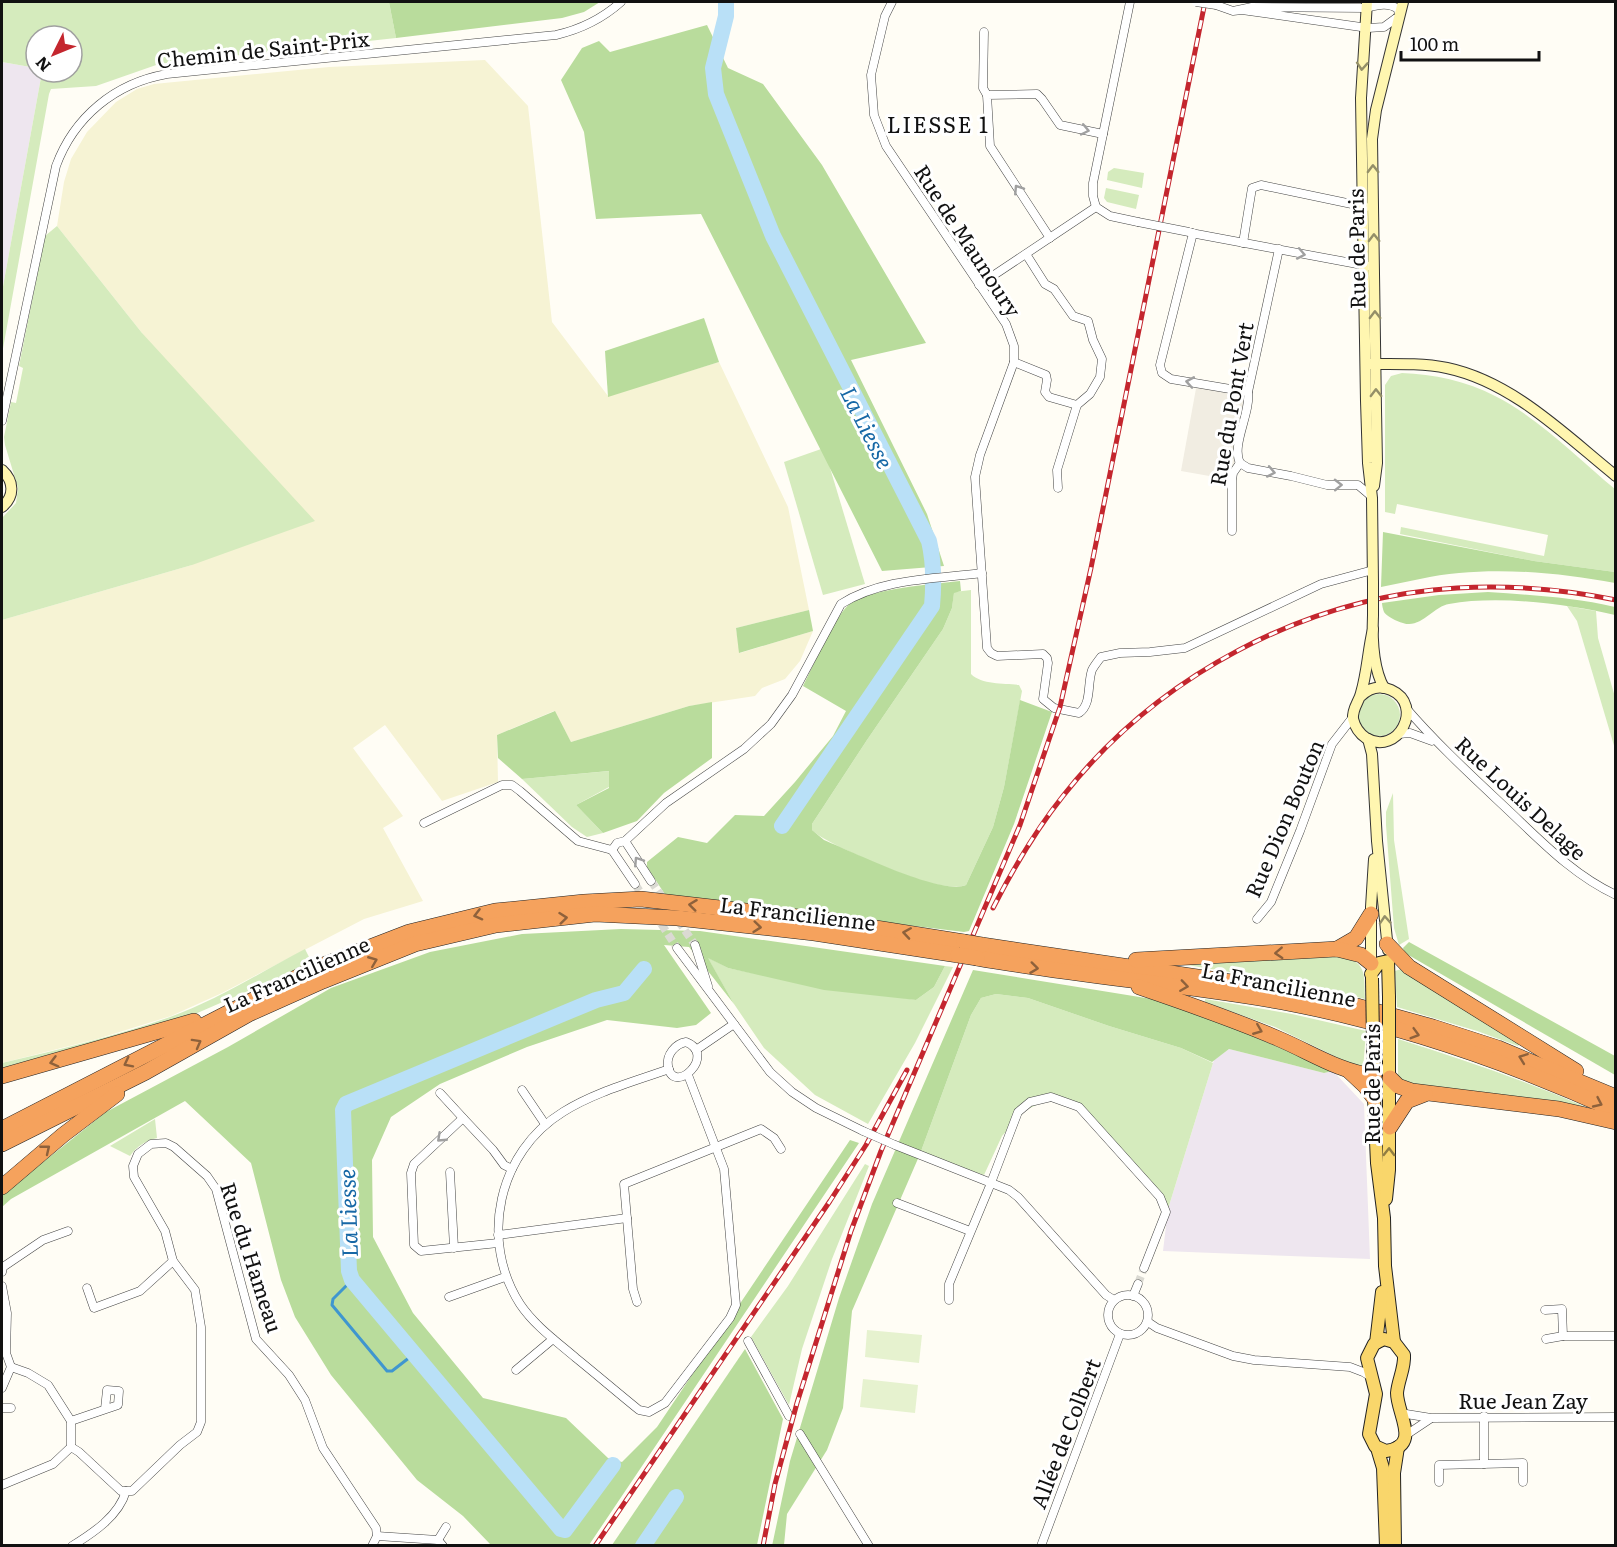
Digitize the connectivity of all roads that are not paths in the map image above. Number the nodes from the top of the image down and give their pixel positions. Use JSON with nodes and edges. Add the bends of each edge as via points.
{"nodes":[{"id":1,"x":621,"y":2,"type":"edge"},
{"id":2,"x":892,"y":2,"type":"edge"},
{"id":3,"x":1130,"y":2,"type":"edge"},
{"id":4,"x":1196,"y":2,"type":"edge"},
{"id":5,"x":1403,"y":2,"type":"edge"},
{"id":6,"x":1367,"y":5,"type":"edge"},
{"id":7,"x":1238,"y":10,"type":"junction"},
{"id":8,"x":1399,"y":16,"type":"junction"},
{"id":9,"x":1365,"y":27,"type":"junction"},
{"id":10,"x":984,"y":32,"type":"dead end"},
{"id":11,"x":987,"y":95,"type":"junction"},
{"id":12,"x":1103,"y":134,"type":"junction"},
{"id":13,"x":1362,"y":206,"type":"junction"},
{"id":14,"x":1096,"y":207,"type":"junction"},
{"id":15,"x":1373,"y":209,"type":"junction"},
{"id":16,"x":1191,"y":233,"type":"junction"},
{"id":17,"x":1050,"y":238,"type":"junction"},
{"id":18,"x":1244,"y":243,"type":"junction"},
{"id":19,"x":1279,"y":249,"type":"junction"},
{"id":20,"x":1026,"y":254,"type":"junction"},
{"id":21,"x":1370,"y":266,"type":"junction"},
{"id":22,"x":979,"y":285,"type":"junction"},
{"id":23,"x":1014,"y":362,"type":"junction"},
{"id":24,"x":1371,"y":364,"type":"junction"},
{"id":25,"x":1248,"y":392,"type":"junction"},
{"id":26,"x":1077,"y":405,"type":"junction"},
{"id":27,"x":2,"y":421,"type":"edge"},
{"id":28,"x":1240,"y":463,"type":"junction"},
{"id":29,"x":3,"y":470,"type":"edge"},
{"id":30,"x":1616,"y":476,"type":"edge"},
{"id":31,"x":1058,"y":488,"type":"dead end"},
{"id":32,"x":1371,"y":497,"type":"junction"},
{"id":33,"x":2,"y":507,"type":"edge"},
{"id":34,"x":1232,"y":531,"type":"dead end"},
{"id":35,"x":1373,"y":570,"type":"junction"},
{"id":36,"x":982,"y":573,"type":"junction"},
{"id":37,"x":1373,"y":629,"type":"junction"},
{"id":38,"x":1384,"y":688,"type":"junction"},
{"id":39,"x":1361,"y":696,"type":"junction"},
{"id":40,"x":1406,"y":708,"type":"junction"},
{"id":41,"x":1353,"y":716,"type":"junction"},
{"id":42,"x":1343,"y":731,"type":"junction"},
{"id":43,"x":1399,"y":734,"type":"junction"},
{"id":44,"x":1364,"y":736,"type":"junction"},
{"id":45,"x":1388,"y":740,"type":"junction"},
{"id":46,"x":1437,"y":743,"type":"junction"},
{"id":47,"x":1376,"y":798,"type":"junction"},
{"id":48,"x":424,"y":823,"type":"dead end"},
{"id":49,"x":625,"y":841,"type":"junction"},
{"id":50,"x":1377,"y":841,"type":"junction"},
{"id":51,"x":612,"y":850,"type":"junction"},
{"id":52,"x":651,"y":881,"type":"tunnel mouth"},
{"id":53,"x":635,"y":884,"type":"tunnel mouth"},
{"id":54,"x":1616,"y":895,"type":"edge"},
{"id":55,"x":1371,"y":914,"type":"junction"},
{"id":56,"x":1257,"y":919,"type":"dead end"},
{"id":57,"x":1387,"y":944,"type":"junction"},
{"id":58,"x":695,"y":945,"type":"tunnel mouth"},
{"id":59,"x":676,"y":948,"type":"tunnel mouth"},
{"id":60,"x":962,"y":949,"type":"junction"},
{"id":61,"x":1337,"y":949,"type":"junction"},
{"id":62,"x":1409,"y":966,"type":"junction"},
{"id":63,"x":1102,"y":969,"type":"junction"},
{"id":64,"x":1378,"y":973,"type":"junction"},
{"id":65,"x":709,"y":991,"type":"junction"},
{"id":66,"x":218,"y":1017,"type":"junction"},
{"id":67,"x":734,"y":1024,"type":"junction"},
{"id":68,"x":696,"y":1050,"type":"junction"},
{"id":69,"x":1380,"y":1055,"type":"junction"},
{"id":70,"x":669,"y":1069,"type":"junction"},
{"id":71,"x":1349,"y":1071,"type":"junction"},
{"id":72,"x":146,"y":1072,"type":"junction"},
{"id":73,"x":688,"y":1075,"type":"junction"},
{"id":74,"x":1385,"y":1075,"type":"junction"},
{"id":75,"x":2,"y":1076,"type":"edge"},
{"id":76,"x":522,"y":1090,"type":"dead end"},
{"id":77,"x":440,"y":1093,"type":"dead end"},
{"id":78,"x":1428,"y":1094,"type":"junction"},
{"id":79,"x":1616,"y":1096,"type":"edge"},
{"id":80,"x":1374,"y":1098,"type":"junction"},
{"id":81,"x":1616,"y":1111,"type":"edge"},
{"id":82,"x":463,"y":1118,"type":"junction"},
{"id":83,"x":1616,"y":1122,"type":"edge"},
{"id":84,"x":545,"y":1124,"type":"junction"},
{"id":85,"x":1390,"y":1127,"type":"junction"},
{"id":86,"x":2,"y":1129,"type":"edge"},
{"id":87,"x":2,"y":1144,"type":"edge"},
{"id":88,"x":717,"y":1147,"type":"junction"},
{"id":89,"x":781,"y":1149,"type":"dead end"},
{"id":90,"x":512,"y":1169,"type":"junction"},
{"id":91,"x":450,"y":1172,"type":"dead end"},
{"id":92,"x":991,"y":1184,"type":"junction"},
{"id":93,"x":2,"y":1187,"type":"edge"},
{"id":94,"x":897,"y":1203,"type":"dead end"},
{"id":95,"x":627,"y":1218,"type":"junction"},
{"id":96,"x":1384,"y":1218,"type":"junction"},
{"id":97,"x":68,"y":1231,"type":"dead end"},
{"id":98,"x":970,"y":1231,"type":"junction"},
{"id":99,"x":498,"y":1239,"type":"junction"},
{"id":100,"x":454,"y":1248,"type":"junction"},
{"id":101,"x":173,"y":1261,"type":"junction"},
{"id":102,"x":1385,"y":1266,"type":"junction"},
{"id":103,"x":1144,"y":1268,"type":"tunnel mouth"},
{"id":104,"x":2,"y":1272,"type":"edge"},
{"id":105,"x":506,"y":1277,"type":"junction"},
{"id":106,"x":1138,"y":1284,"type":"tunnel mouth"},
{"id":107,"x":2,"y":1286,"type":"edge"},
{"id":108,"x":87,"y":1288,"type":"dead end"},
{"id":109,"x":1133,"y":1296,"type":"junction"},
{"id":110,"x":449,"y":1297,"type":"dead end"},
{"id":111,"x":949,"y":1300,"type":"dead end"},
{"id":112,"x":1114,"y":1300,"type":"junction"},
{"id":113,"x":637,"y":1302,"type":"dead end"},
{"id":114,"x":1545,"y":1310,"type":"dead end"},
{"id":115,"x":1148,"y":1322,"type":"junction"},
{"id":116,"x":1120,"y":1334,"type":"junction"},
{"id":117,"x":1563,"y":1336,"type":"junction"},
{"id":118,"x":1616,"y":1336,"type":"edge"},
{"id":119,"x":553,"y":1339,"type":"junction"},
{"id":120,"x":1546,"y":1339,"type":"dead end"},
{"id":121,"x":748,"y":1341,"type":"dead end"},
{"id":122,"x":1394,"y":1342,"type":"junction"},
{"id":123,"x":1372,"y":1348,"type":"junction"},
{"id":124,"x":11,"y":1367,"type":"junction"},
{"id":125,"x":1350,"y":1367,"type":"junction"},
{"id":126,"x":516,"y":1370,"type":"dead end"},
{"id":127,"x":1374,"y":1379,"type":"junction"},
{"id":128,"x":2,"y":1388,"type":"edge"},
{"id":129,"x":2,"y":1408,"type":"edge"},
{"id":130,"x":11,"y":1408,"type":"dead end"},
{"id":131,"x":105,"y":1409,"type":"dead end"},
{"id":132,"x":1400,"y":1413,"type":"junction"},
{"id":133,"x":789,"y":1416,"type":"dead end"},
{"id":134,"x":1484,"y":1416,"type":"junction"},
{"id":135,"x":1616,"y":1417,"type":"edge"},
{"id":136,"x":1431,"y":1418,"type":"junction"},
{"id":137,"x":71,"y":1421,"type":"junction"},
{"id":138,"x":800,"y":1434,"type":"dead end"},
{"id":139,"x":1406,"y":1435,"type":"junction"},
{"id":140,"x":71,"y":1447,"type":"junction"},
{"id":141,"x":1398,"y":1447,"type":"junction"},
{"id":142,"x":1377,"y":1448,"type":"junction"},
{"id":143,"x":1484,"y":1464,"type":"junction"},
{"id":144,"x":1439,"y":1482,"type":"dead end"},
{"id":145,"x":1523,"y":1482,"type":"dead end"},
{"id":146,"x":2,"y":1485,"type":"edge"},
{"id":147,"x":126,"y":1491,"type":"junction"},
{"id":148,"x":446,"y":1527,"type":"dead end"},
{"id":149,"x":377,"y":1536,"type":"junction"},
{"id":150,"x":441,"y":1543,"type":"edge"},
{"id":151,"x":72,"y":1545,"type":"edge"},
{"id":152,"x":372,"y":1545,"type":"edge"},
{"id":153,"x":869,"y":1545,"type":"edge"},
{"id":154,"x":1041,"y":1545,"type":"edge"},
{"id":155,"x":1386,"y":1545,"type":"edge"},
{"id":156,"x":1395,"y":1545,"type":"edge"}],
"edges":[{"from":1,"to":27,"type":"street","name":"Chemin de Saint-Prix","via":[[595,21],[556,35],[176,73],[137,82],[108,97],[74,130],[56,166]]},
{"from":2,"to":22,"type":"street","name":"Rue de Maunoury","via":[[871,75],[874,115],[886,146]]},
{"from":3,"to":12,"type":"street"},
{"from":4,"to":7,"type":"street","bridge":true},
{"from":5,"to":8,"type":"main road","name":"Rue de Paris"},
{"from":6,"to":7,"type":"street"},
{"from":6,"to":8,"type":"street","via":[[1392,5]]},
{"from":6,"to":9,"type":"main road","name":"Rue de Paris"},
{"from":7,"to":9,"type":"street"},
{"from":8,"to":9,"type":"street","via":[[1384,27]]},
{"from":15,"to":8,"type":"main road","name":"Rue de Paris","one_way":true,"via":[[1373,128]]},
{"from":9,"to":13,"type":"main road","name":"Rue de Paris","one_way":true,"via":[[1361,79]]},
{"from":10,"to":11,"type":"street","via":[[983,88]]},
{"from":11,"to":12,"type":"street","one_way":true,"via":[[1037,94],[1060,125]]},
{"from":17,"to":11,"type":"street","one_way":true,"via":[[990,146]]},
{"from":12,"to":14,"type":"street","via":[[1094,183]]},
{"from":13,"to":15,"type":"street"},
{"from":13,"to":18,"type":"street","via":[[1261,185],[1252,188]]},
{"from":13,"to":21,"type":"main road","name":"Rue de Paris"},
{"from":14,"to":16,"type":"street","bridge":true,"via":[[1110,216]]},
{"from":14,"to":17,"type":"street"},
{"from":21,"to":15,"type":"main road","name":"Rue de Paris","one_way":true},
{"from":16,"to":18,"type":"street"},
{"from":25,"to":16,"type":"street","one_way":true,"via":[[1171,379],[1162,373],[1160,365]]},
{"from":17,"to":20,"type":"street"},
{"from":18,"to":19,"type":"street"},
{"from":19,"to":21,"type":"street","one_way":true},
{"from":19,"to":25,"type":"street","name":"Rue du Pont Vert"},
{"from":20,"to":22,"type":"street"},
{"from":20,"to":26,"type":"street","via":[[1073,316],[1088,321],[1102,359],[1100,377],[1090,394]]},
{"from":21,"to":24,"type":"main road","name":"Rue de Paris"},
{"from":22,"to":23,"type":"street","name":"Rue de Maunoury","via":[[1006,324],[1014,346]]},
{"from":23,"to":26,"type":"street","via":[[1046,375],[1045,392],[1050,397]]},
{"from":23,"to":36,"type":"street","via":[[975,477]]},
{"from":24,"to":30,"type":"main road","via":[[1439,367],[1487,382],[1520,400]]},
{"from":24,"to":32,"type":"main road","name":"Rue de Paris","via":[[1377,463]]},
{"from":25,"to":28,"type":"street","name":"Rue du Pont Vert","via":[[1237,454]]},
{"from":26,"to":31,"type":"street","via":[[1058,470]]},
{"from":28,"to":32,"type":"street","one_way":true,"via":[[1327,485],[1358,486]]},
{"from":28,"to":34,"type":"street","name":"Rue du Pont Vert","via":[[1232,480]]},
{"from":29,"to":33,"type":"main road","via":[[12,490]]},
{"from":32,"to":35,"type":"main road","name":"Rue de Paris"},
{"from":35,"to":36,"type":"street","via":[[1321,584],[1185,648],[1101,657],[1092,670],[1087,703],[1079,713],[1054,708],[1043,699],[1048,671],[1043,654],[997,656],[987,648]]},
{"from":35,"to":37,"type":"main road","name":"Rue de Paris","bridge":true},
{"from":36,"to":49,"type":"street","via":[[885,585],[841,604],[792,695],[771,724],[744,749],[666,803]]},
{"from":37,"to":38,"type":"main road","via":[[1378,676]]},
{"from":37,"to":39,"type":"main road"},
{"from":38,"to":39,"type":"main road"},
{"from":38,"to":40,"type":"main road","via":[[1398,694]]},
{"from":39,"to":41,"type":"main road"},
{"from":40,"to":43,"type":"main road","via":[[1406,722]]},
{"from":40,"to":46,"type":"street","name":"Rue Louis Delage"},
{"from":41,"to":42,"type":"street","name":"Rue Dion Bouton"},
{"from":41,"to":44,"type":"main road","name":"Rue de Paris"},
{"from":42,"to":44,"type":"street","name":"Rue Dion Bouton","via":[[1353,729]]},
{"from":42,"to":56,"type":"street","name":"Rue Dion Bouton","via":[[1332,744],[1271,902]]},
{"from":43,"to":45,"type":"main road"},
{"from":43,"to":46,"type":"street"},
{"from":44,"to":45,"type":"main road","via":[[1378,742]]},
{"from":44,"to":47,"type":"main road","name":"Rue de Paris","via":[[1372,754]]},
{"from":45,"to":47,"type":"main road","name":"Rue de Paris","via":[[1379,753]]},
{"from":46,"to":54,"type":"street","name":"Rue Louis Delage","via":[[1563,861],[1588,881]]},
{"from":47,"to":50,"type":"main road","name":"Rue de Paris"},
{"from":48,"to":51,"type":"street","via":[[502,785],[512,785],[578,841]]},
{"from":49,"to":51,"type":"street"},
{"from":52,"to":49,"type":"street","one_way":true},
{"from":50,"to":55,"type":"main road","name":"Rue de Paris"},
{"from":57,"to":50,"type":"main road","name":"Rue de Paris","one_way":true},
{"from":51,"to":53,"type":"street"},
{"from":55,"to":61,"type":"highway","via":[[1356,938]]},
{"from":55,"to":64,"type":"main road","name":"Rue de Paris"},
{"from":57,"to":62,"type":"highway"},
{"from":57,"to":64,"type":"main road","name":"Rue de Paris"},
{"from":58,"to":65,"type":"street"},
{"from":59,"to":65,"type":"street"},
{"from":60,"to":63,"type":"highway","name":"La Francilienne","bridge":true,"via":[[1032,968]]},
{"from":60,"to":66,"type":"highway","name":"La Francilienne","one_way":true,"via":[[825,920],[641,899],[584,902],[495,911],[409,932],[313,969]]},
{"from":72,"to":60,"type":"highway","name":"La Francilienne","one_way":true,"via":[[249,1014],[322,981],[415,944],[496,925],[595,915],[677,918]]},
{"from":61,"to":63,"type":"highway","one_way":true},
{"from":61,"to":64,"type":"highway","via":[[1360,955]]},
{"from":62,"to":64,"type":"highway"},
{"from":62,"to":79,"type":"highway"},
{"from":63,"to":71,"type":"highway","one_way":true,"via":[[1304,1049]]},
{"from":79,"to":63,"type":"highway","name":"La Francilienne","one_way":true,"via":[[1498,1048],[1357,1006],[1255,985]]},
{"from":63,"to":81,"type":"highway","name":"La Francilienne","one_way":true,"via":[[1366,1021],[1424,1037],[1491,1059]]},
{"from":64,"to":69,"type":"main road","name":"Rue de Paris","bridge":true,"via":[[1373,1040]]},
{"from":64,"to":69,"type":"main road","name":"Rue de Paris","bridge":true,"via":[[1389,997]]},
{"from":65,"to":67,"type":"street"},
{"from":66,"to":75,"type":"highway","one_way":true},
{"from":66,"to":86,"type":"highway","name":"La Francilienne","one_way":true},
{"from":67,"to":68,"type":"street"},
{"from":67,"to":92,"type":"street","bridge":true,"via":[[765,1066],[792,1092],[838,1121]]},
{"from":68,"to":70,"type":"street","via":[[686,1042],[679,1043],[672,1049]]},
{"from":68,"to":73,"type":"street","via":[[697,1057]]},
{"from":69,"to":74,"type":"main road","name":"Rue de Paris"},
{"from":70,"to":73,"type":"street","via":[[676,1076]]},
{"from":70,"to":84,"type":"street","via":[[589,1098]]},
{"from":71,"to":74,"type":"highway"},
{"from":71,"to":80,"type":"highway"},
{"from":72,"to":87,"type":"highway","name":"La Francilienne"},
{"from":93,"to":72,"type":"highway","one_way":true},
{"from":73,"to":88,"type":"street"},
{"from":74,"to":78,"type":"highway","via":[[1403,1089]]},
{"from":74,"to":80,"type":"main road","name":"Rue de Paris"},
{"from":74,"to":85,"type":"main road","name":"Rue de Paris"},
{"from":76,"to":84,"type":"street"},
{"from":77,"to":82,"type":"street"},
{"from":78,"to":83,"type":"highway","via":[[1558,1109]]},
{"from":78,"to":85,"type":"highway","via":[[1407,1101]]},
{"from":80,"to":96,"type":"main road","name":"Rue de Paris"},
{"from":82,"to":90,"type":"street","via":[[504,1166]]},
{"from":82,"to":100,"type":"street","one_way":true,"via":[[414,1164],[411,1173],[414,1245],[421,1251]]},
{"from":84,"to":90,"type":"street"},
{"from":96,"to":85,"type":"main road","name":"Rue de Paris","one_way":true},
{"from":88,"to":89,"type":"street","via":[[761,1129]]},
{"from":88,"to":95,"type":"street","via":[[624,1184]]},
{"from":88,"to":119,"type":"street","via":[[724,1168],[736,1305],[665,1403],[649,1412],[639,1410]]},
{"from":90,"to":99,"type":"street","via":[[502,1193]]},
{"from":91,"to":100,"type":"street"},
{"from":92,"to":98,"type":"street"},
{"from":92,"to":103,"type":"street","via":[[1018,1112],[1030,1102],[1051,1097],[1079,1107],[1160,1197],[1166,1212]]},
{"from":92,"to":112,"type":"street","via":[[1018,1197]]},
{"from":94,"to":98,"type":"street"},
{"from":95,"to":99,"type":"street"},
{"from":95,"to":113,"type":"street"},
{"from":96,"to":102,"type":"main road","name":"Rue de Paris"},
{"from":97,"to":104,"type":"street","via":[[43,1240],[3,1267]]},
{"from":98,"to":111,"type":"street","via":[[949,1284]]},
{"from":99,"to":100,"type":"street"},
{"from":99,"to":105,"type":"street"},
{"from":101,"to":108,"type":"street","via":[[140,1291],[94,1308]]},
{"from":101,"to":147,"type":"street","name":"Rue du Hameau","via":[[195,1290],[201,1328],[201,1422],[197,1432],[132,1491]]},
{"from":101,"to":149,"type":"street","name":"Rue du Hameau","via":[[165,1231],[134,1177],[138,1154],[152,1144],[174,1147],[216,1189],[256,1339],[289,1374],[305,1400],[323,1448],[376,1528]]},
{"from":102,"to":122,"type":"main road","name":"Rue de Paris"},
{"from":102,"to":123,"type":"main road","name":"Rue de Paris"},
{"from":105,"to":110,"type":"street"},
{"from":105,"to":119,"type":"street","via":[[521,1305]]},
{"from":106,"to":109,"type":"street"},
{"from":107,"to":124,"type":"street","via":[[7,1313],[6,1353]]},
{"from":109,"to":112,"type":"street"},
{"from":109,"to":115,"type":"street","via":[[1146,1306]]},
{"from":112,"to":116,"type":"street","via":[[1108,1317]]},
{"from":114,"to":117,"type":"street","via":[[1562,1309]]},
{"from":115,"to":116,"type":"street","via":[[1134,1335]]},
{"from":115,"to":125,"type":"street","via":[[1233,1356]]},
{"from":116,"to":154,"type":"street","name":"Allée de Colbert"},
{"from":117,"to":118,"type":"street"},
{"from":117,"to":120,"type":"street"},
{"from":119,"to":126,"type":"street"},
{"from":121,"to":133,"type":"street"},
{"from":122,"to":123,"type":"main road","via":[[1384,1339]]},
{"from":122,"to":132,"type":"main road","name":"Rue de Paris","via":[[1404,1359],[1397,1391]]},
{"from":123,"to":125,"type":"street"},
{"from":123,"to":127,"type":"main road","name":"Rue de Paris","via":[[1368,1361]]},
{"from":124,"to":128,"type":"street"},
{"from":124,"to":137,"type":"street","via":[[48,1385]]},
{"from":125,"to":127,"type":"street"},
{"from":127,"to":142,"type":"main road","name":"Rue de Paris","via":[[1376,1400],[1368,1431]]},
{"from":129,"to":130,"type":"street"},
{"from":131,"to":137,"type":"street"},
{"from":132,"to":136,"type":"street","name":"Rue Jean Zay"},
{"from":132,"to":139,"type":"main road","name":"Rue de Paris"},
{"from":134,"to":135,"type":"street","name":"Rue Jean Zay"},
{"from":134,"to":136,"type":"street","name":"Rue Jean Zay"},
{"from":134,"to":143,"type":"street"},
{"from":136,"to":139,"type":"street","name":"Rue Jean Zay"},
{"from":137,"to":140,"type":"street"},
{"from":138,"to":153,"type":"street"},
{"from":139,"to":141,"type":"main road"},
{"from":140,"to":146,"type":"street","via":[[53,1464]]},
{"from":140,"to":147,"type":"street","via":[[121,1491]]},
{"from":141,"to":142,"type":"main road","via":[[1386,1451]]},
{"from":141,"to":156,"type":"main road","via":[[1394,1465]]},
{"from":142,"to":155,"type":"main road","name":"Rue de Paris","via":[[1383,1468]]},
{"from":143,"to":144,"type":"street","via":[[1439,1465]]},
{"from":143,"to":145,"type":"street","via":[[1523,1464]]},
{"from":147,"to":151,"type":"street","via":[[124,1501],[96,1532]]},
{"from":148,"to":150,"type":"street"},
{"from":149,"to":150,"type":"street"},
{"from":149,"to":152,"type":"street"}]}
